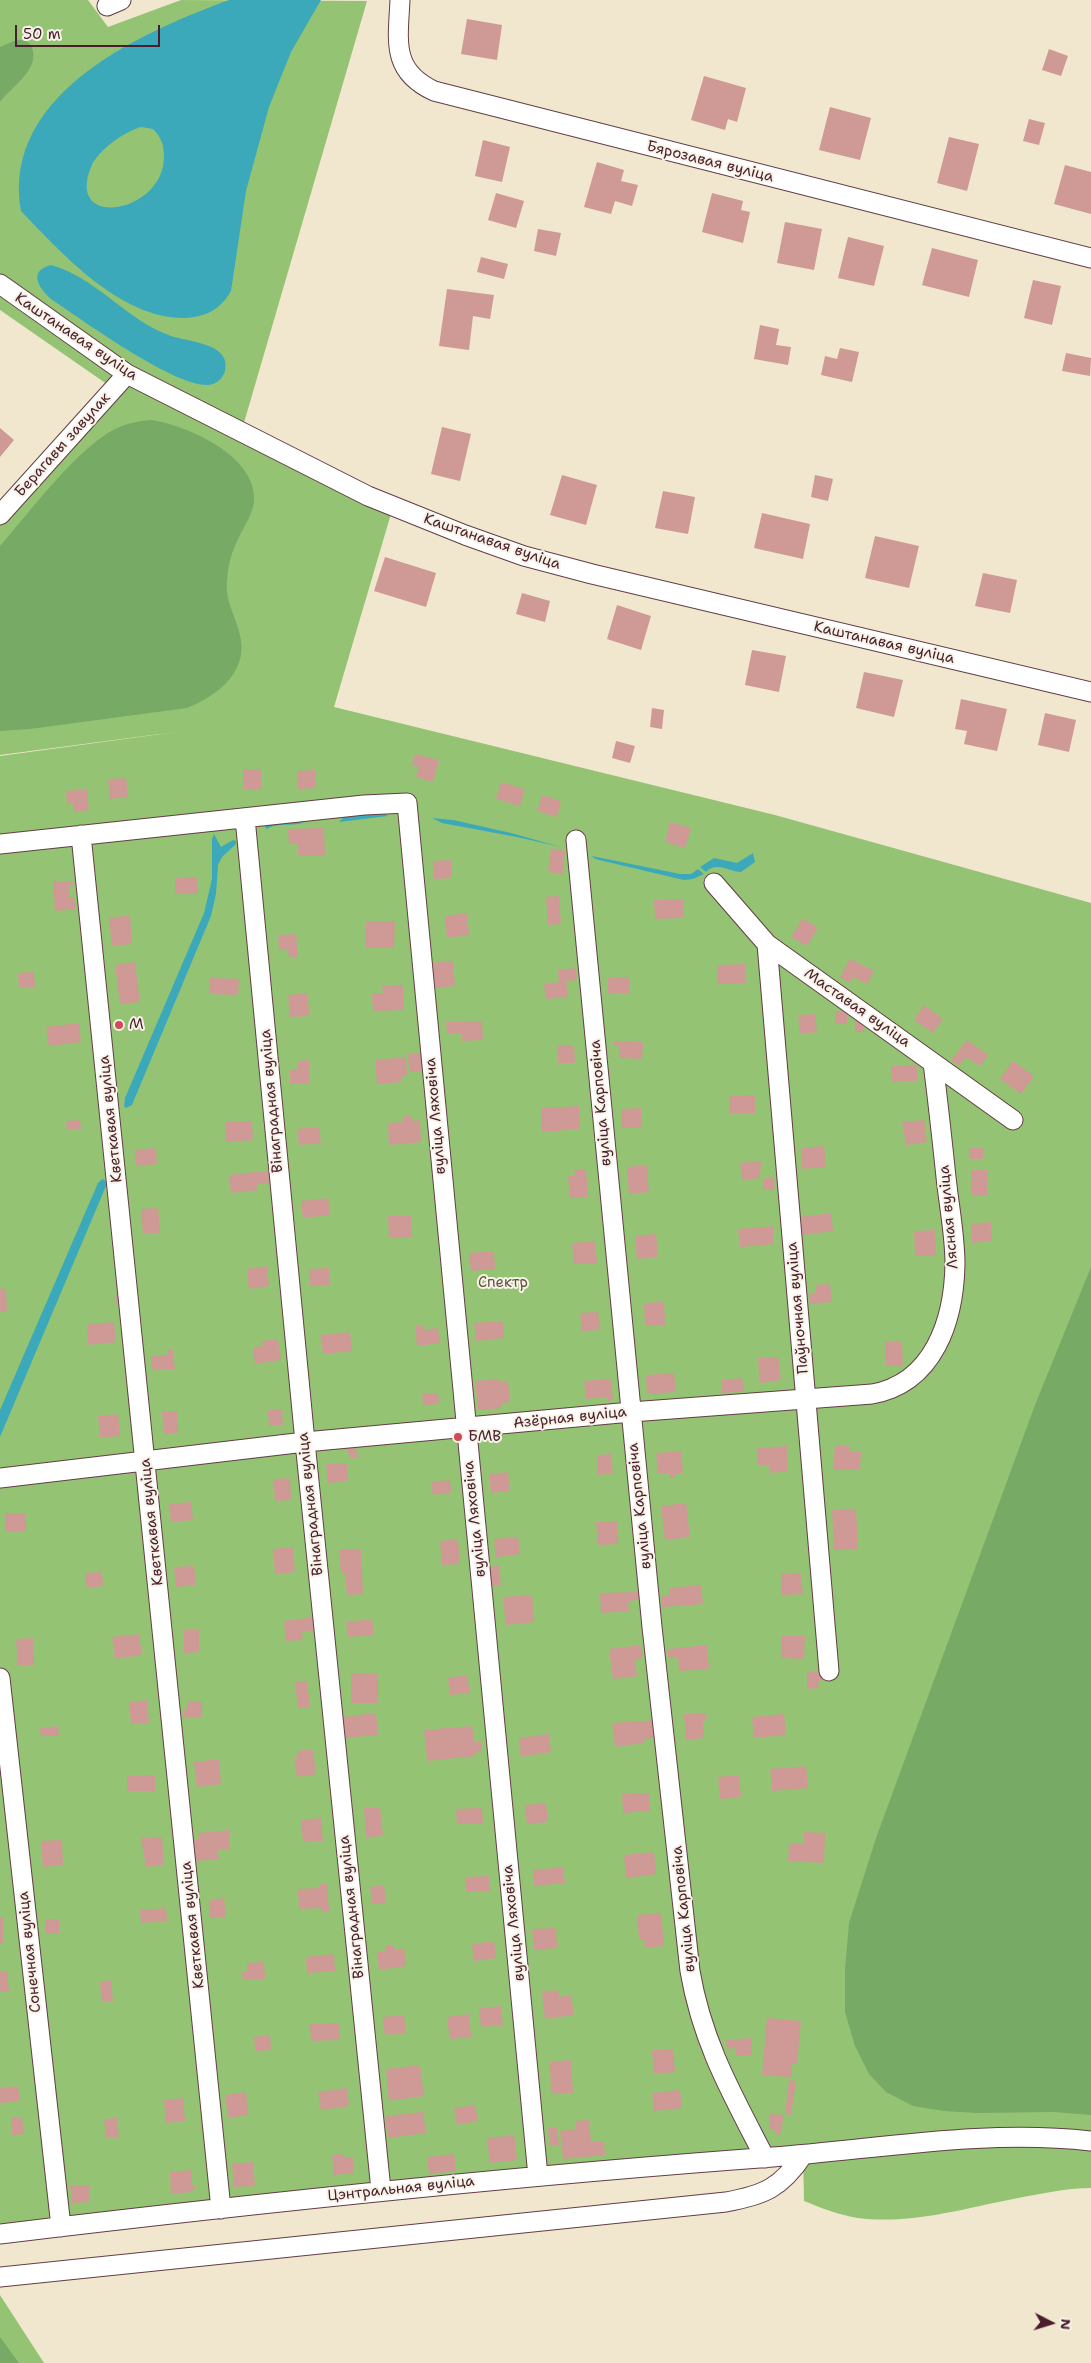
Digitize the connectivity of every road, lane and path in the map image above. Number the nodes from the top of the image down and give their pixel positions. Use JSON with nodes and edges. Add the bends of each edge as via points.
{"nodes":[{"id":1,"x":400,"y":0,"type":"edge"},
{"id":2,"x":1091,"y":258,"type":"edge"},
{"id":3,"x":0,"y":284,"type":"edge"},
{"id":4,"x":127,"y":374,"type":"junction"},
{"id":5,"x":0,"y":515,"type":"edge"},
{"id":6,"x":1091,"y":692,"type":"edge"},
{"id":7,"x":245,"y":818,"type":"junction"},
{"id":8,"x":81,"y":835,"type":"junction"},
{"id":9,"x":576,"y":840,"type":"dead end"},
{"id":10,"x":0,"y":844,"type":"edge"},
{"id":11,"x":714,"y":883,"type":"dead end"},
{"id":12,"x":767,"y":944,"type":"junction"},
{"id":13,"x":934,"y":1063,"type":"junction"},
{"id":14,"x":1013,"y":1120,"type":"dead end"},
{"id":15,"x":872,"y":1394,"type":"joint"},
{"id":16,"x":805,"y":1398,"type":"junction"},
{"id":17,"x":631,"y":1412,"type":"junction"},
{"id":18,"x":466,"y":1428,"type":"junction"},
{"id":19,"x":305,"y":1442,"type":"junction"},
{"id":20,"x":146,"y":1462,"type":"junction"},
{"id":21,"x":0,"y":1478,"type":"edge"},
{"id":22,"x":829,"y":1671,"type":"dead end"},
{"id":23,"x":0,"y":1678,"type":"edge"},
{"id":24,"x":1091,"y":2141,"type":"edge"},
{"id":25,"x":803,"y":2155,"type":"junction"},
{"id":26,"x":765,"y":2158,"type":"junction"},
{"id":27,"x":538,"y":2176,"type":"junction"},
{"id":28,"x":381,"y":2190,"type":"junction"},
{"id":29,"x":221,"y":2209,"type":"junction"},
{"id":30,"x":61,"y":2227,"type":"junction"},
{"id":31,"x":0,"y":2234,"type":"edge"},
{"id":32,"x":0,"y":2277,"type":"edge"}],
"edges":[{"from":1,"to":2,"type":"street","name":"Бярозавая вуліца","via":[[399,52],[403,66],[411,78],[434,91]]},
{"from":3,"to":4,"type":"street","name":"Каштанавая вуліца"},
{"from":4,"to":5,"type":"street","name":"Берагавы завулак"},
{"from":4,"to":6,"type":"street","name":"Каштанавая вуліца","via":[[368,496],[524,556]]},
{"from":7,"to":8,"type":"street"},
{"from":7,"to":18,"type":"street","name":"вуліца Ляховіча","via":[[407,803]]},
{"from":7,"to":19,"type":"street","name":"Вінаградная вуліца"},
{"from":8,"to":10,"type":"street"},
{"from":8,"to":20,"type":"street","name":"Кветкавая вуліца"},
{"from":9,"to":17,"type":"street","name":"вуліца Карповіча"},
{"from":11,"to":12,"type":"street","name":"Маставая вуліца"},
{"from":12,"to":13,"type":"street","name":"Маставая вуліца"},
{"from":12,"to":16,"type":"street","name":"Паўночная вуліца"},
{"from":13,"to":14,"type":"street","name":"Маставая вуліца"},
{"from":13,"to":15,"type":"street","name":"Лясная вуліца","via":[[954,1245],[952,1301],[941,1336],[924,1366],[900,1386]]},
{"from":15,"to":16,"type":"street","name":"Азёрная вуліца"},
{"from":16,"to":17,"type":"street","name":"Азёрная вуліца"},
{"from":16,"to":22,"type":"street","name":"Паўночная вуліца"},
{"from":17,"to":18,"type":"street","name":"Азёрная вуліца"},
{"from":17,"to":26,"type":"street","name":"вуліца Карповіча","via":[[694,1993],[699,2016],[717,2062]]},
{"from":18,"to":19,"type":"street","name":"Азёрная вуліца"},
{"from":18,"to":27,"type":"street","name":"вуліца Ляховіча"},
{"from":19,"to":20,"type":"street","name":"Азёрная вуліца"},
{"from":19,"to":28,"type":"street","name":"Вінаградная вуліца"},
{"from":20,"to":21,"type":"street","name":"Азёрная вуліца"},
{"from":20,"to":29,"type":"street","name":"Кветкавая вуліца"},
{"from":23,"to":30,"type":"street","name":"Сонечная вуліца"},
{"from":24,"to":25,"type":"street","name":"Цэнтральная вуліца","via":[[1050,2136],[1007,2136]]},
{"from":25,"to":26,"type":"street","name":"Цэнтральная вуліца"},
{"from":25,"to":32,"type":"street","via":[[780,2183],[764,2193],[726,2202]]},
{"from":26,"to":27,"type":"street","name":"Цэнтральная вуліца"},
{"from":27,"to":28,"type":"street","name":"Цэнтральная вуліца"},
{"from":28,"to":29,"type":"street","name":"Цэнтральная вуліца"},
{"from":29,"to":30,"type":"street","name":"Цэнтральная вуліца"},
{"from":30,"to":31,"type":"street","name":"Цэнтральная вуліца"}]}
